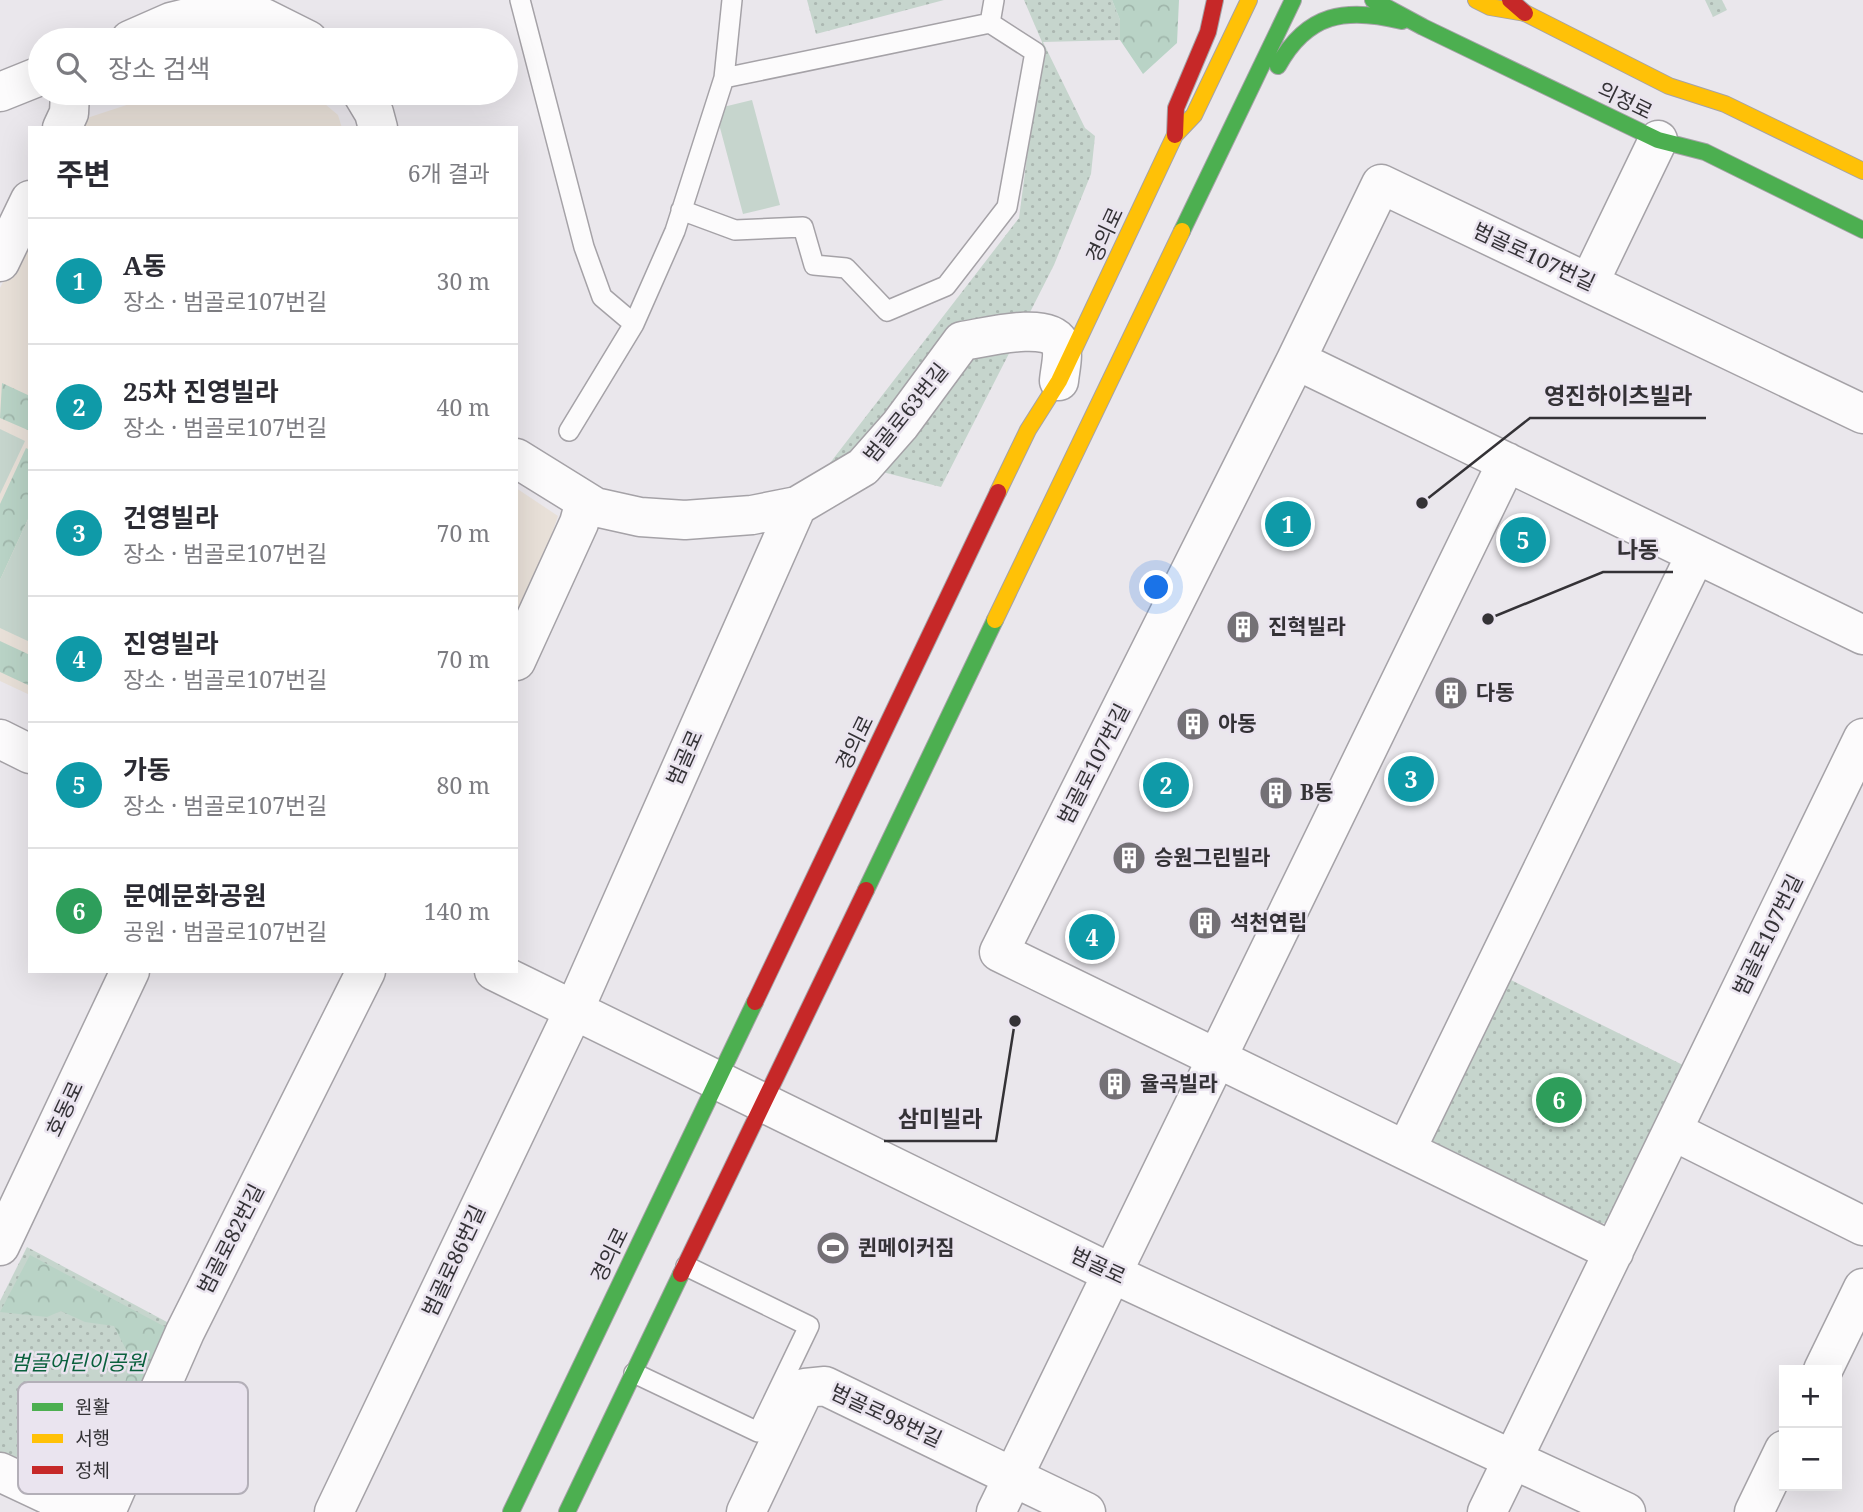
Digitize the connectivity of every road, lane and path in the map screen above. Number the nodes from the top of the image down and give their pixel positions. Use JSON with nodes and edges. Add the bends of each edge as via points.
{"nodes":[{"id":1,"x":520,"y":0,"type":"edge"},
{"id":2,"x":732,"y":0,"type":"edge"},
{"id":3,"x":994,"y":0,"type":"edge"},
{"id":4,"x":1215,"y":0,"type":"edge"},
{"id":5,"x":1249,"y":0,"type":"edge"},
{"id":6,"x":1293,"y":0,"type":"edge"},
{"id":7,"x":1373,"y":0,"type":"edge"},
{"id":8,"x":1476,"y":0,"type":"edge"},
{"id":9,"x":1510,"y":0,"type":"edge"},
{"id":10,"x":1525,"y":13,"type":"junction"},
{"id":11,"x":990,"y":23,"type":"junction"},
{"id":12,"x":1423,"y":27,"type":"junction"},
{"id":13,"x":157,"y":28,"type":"edge"},
{"id":14,"x":284,"y":28,"type":"edge"},
{"id":15,"x":724,"y":78,"type":"junction"},
{"id":16,"x":28,"y":81,"type":"edge"},
{"id":17,"x":0,"y":92,"type":"edge"},
{"id":18,"x":69,"y":105,"type":"edge"},
{"id":19,"x":369,"y":105,"type":"edge"},
{"id":20,"x":63,"y":126,"type":"edge"},
{"id":21,"x":377,"y":126,"type":"edge"},
{"id":22,"x":1175,"y":135,"type":"junction"},
{"id":23,"x":1226,"y":139,"type":"junction"},
{"id":24,"x":1658,"y":140,"type":"junction"},
{"id":25,"x":1863,"y":172,"type":"edge"},
{"id":26,"x":28,"y":204,"type":"edge"},
{"id":27,"x":681,"y":210,"type":"junction"},
{"id":28,"x":1863,"y":230,"type":"edge"},
{"id":29,"x":0,"y":262,"type":"edge"},
{"id":30,"x":1589,"y":283,"type":"junction"},
{"id":31,"x":634,"y":324,"type":"junction"},
{"id":32,"x":1296,"y":360,"type":"junction"},
{"id":33,"x":1059,"y":381,"type":"junction"},
{"id":34,"x":1863,"y":414,"type":"edge"},
{"id":35,"x":569,"y":431,"type":"dead end"},
{"id":36,"x":518,"y":459,"type":"edge"},
{"id":37,"x":1507,"y":462,"type":"junction"},
{"id":38,"x":584,"y":501,"type":"junction"},
{"id":39,"x":797,"y":506,"type":"junction"},
{"id":40,"x":1696,"y":554,"type":"junction"},
{"id":41,"x":1863,"y":635,"type":"edge"},
{"id":42,"x":518,"y":657,"type":"edge"},
{"id":43,"x":1863,"y":738,"type":"edge"},
{"id":44,"x":129,"y":973,"type":"edge"},
{"id":45,"x":365,"y":973,"type":"edge"},
{"id":46,"x":498,"y":973,"type":"edge"},
{"id":47,"x":574,"y":1010,"type":"junction"},
{"id":48,"x":1217,"y":1058,"type":"junction"},
{"id":49,"x":717,"y":1081,"type":"junction"},
{"id":50,"x":764,"y":1103,"type":"junction"},
{"id":51,"x":1673,"y":1131,"type":"junction"},
{"id":52,"x":1406,"y":1150,"type":"junction"},
{"id":53,"x":1863,"y":1226,"type":"edge"},
{"id":54,"x":0,"y":1246,"type":"edge"},
{"id":55,"x":1615,"y":1252,"type":"junction"},
{"id":56,"x":686,"y":1266,"type":"junction"},
{"id":57,"x":1113,"y":1274,"type":"junction"},
{"id":58,"x":1863,"y":1288,"type":"edge"},
{"id":59,"x":1825,"y":1365,"type":"edge"},
{"id":60,"x":634,"y":1373,"type":"junction"},
{"id":61,"x":163,"y":1382,"type":"edge"},
{"id":62,"x":1514,"y":1459,"type":"junction"},
{"id":63,"x":1779,"y":1460,"type":"edge"},
{"id":64,"x":0,"y":1472,"type":"edge"},
{"id":65,"x":1013,"y":1477,"type":"junction"},
{"id":66,"x":18,"y":1480,"type":"edge"},
{"id":67,"x":47,"y":1494,"type":"edge"},
{"id":68,"x":114,"y":1494,"type":"edge"},
{"id":69,"x":85,"y":1512,"type":"edge"},
{"id":70,"x":106,"y":1512,"type":"edge"},
{"id":71,"x":334,"y":1512,"type":"edge"},
{"id":72,"x":511,"y":1512,"type":"edge"},
{"id":73,"x":567,"y":1512,"type":"edge"},
{"id":74,"x":746,"y":1512,"type":"edge"},
{"id":75,"x":996,"y":1512,"type":"edge"},
{"id":76,"x":1086,"y":1512,"type":"edge"},
{"id":77,"x":1487,"y":1512,"type":"edge"},
{"id":78,"x":1626,"y":1512,"type":"edge"},
{"id":79,"x":1754,"y":1512,"type":"edge"}],
"edges":[{"from":1,"to":31,"type":"lane","via":[[584,247],[602,298]]},
{"from":2,"to":15,"type":"lane"},
{"from":3,"to":11,"type":"lane"},
{"from":4,"to":22,"type":"main road","via":[[1208,32],[1176,108]]},
{"from":5,"to":22,"type":"main road","name":"경의로","via":[[1194,115]]},
{"from":6,"to":23,"type":"main road"},
{"from":7,"to":12,"type":"main road","name":"의정로"},
{"from":8,"to":10,"type":"main road","name":"의정로"},
{"from":9,"to":10,"type":"main road"},
{"from":10,"to":25,"type":"main road","name":"의정로","via":[[1669,86],[1725,104]]},
{"from":11,"to":15,"type":"lane"},
{"from":11,"to":27,"type":"lane","via":[[1035,52],[1007,207],[946,286],[887,311],[846,268],[814,265],[803,227],[735,230]]},
{"from":12,"to":23,"type":"main road","via":[[1369,14],[1339,16],[1310,27],[1296,38]]},
{"from":12,"to":24,"type":"main road","name":"의정로"},
{"from":13,"to":14,"type":"street","via":[[187,18],[264,18]]},
{"from":15,"to":27,"type":"lane"},
{"from":16,"to":17,"type":"street"},
{"from":18,"to":20,"type":"street"},
{"from":19,"to":21,"type":"street"},
{"from":22,"to":33,"type":"main road","name":"경의로"},
{"from":23,"to":50,"type":"main road"},
{"from":24,"to":28,"type":"main road","name":"의정로","via":[[1705,152]]},
{"from":24,"to":30,"type":"street"},
{"from":26,"to":29,"type":"street"},
{"from":27,"to":31,"type":"lane"},
{"from":30,"to":32,"type":"street","name":"범골로107번길","via":[[1381,184]]},
{"from":30,"to":34,"type":"street","name":"범골로107번길"},
{"from":31,"to":35,"type":"lane"},
{"from":32,"to":37,"type":"street"},
{"from":32,"to":48,"type":"street","name":"범골로107번길","via":[[999,952]]},
{"from":33,"to":39,"type":"street","name":"범골로63번길","via":[[1062,349],[1049,333],[1037,330],[962,341],[863,467]]},
{"from":33,"to":49,"type":"main road","name":"경의로","via":[[1028,430]]},
{"from":36,"to":38,"type":"street","name":"범골로63번길"},
{"from":37,"to":40,"type":"street"},
{"from":37,"to":48,"type":"street"},
{"from":38,"to":39,"type":"street","name":"범골로63번길","via":[[640,517],[685,520]]},
{"from":38,"to":42,"type":"street","via":[[579,523]]},
{"from":39,"to":47,"type":"street","name":"범골로"},
{"from":40,"to":41,"type":"street"},
{"from":40,"to":52,"type":"street"},
{"from":43,"to":51,"type":"street","name":"범골로107번길"},
{"from":44,"to":54,"type":"street","name":"호동로"},
{"from":45,"to":61,"type":"street","name":"범골로82번길"},
{"from":46,"to":47,"type":"street","name":"범골로"},
{"from":47,"to":49,"type":"street","name":"범골로"},
{"from":47,"to":71,"type":"street","name":"범골로86번길"},
{"from":48,"to":52,"type":"street","name":"범골로107번길"},
{"from":48,"to":57,"type":"street"},
{"from":49,"to":50,"type":"street","name":"범골로"},
{"from":49,"to":72,"type":"main road","name":"경의로"},
{"from":50,"to":56,"type":"main road"},
{"from":50,"to":57,"type":"street","name":"범골로"},
{"from":51,"to":53,"type":"street"},
{"from":51,"to":55,"type":"street","name":"범골로107번길"},
{"from":52,"to":55,"type":"street","name":"범골로107번길"},
{"from":55,"to":62,"type":"street","name":"범골로107번길"},
{"from":56,"to":60,"type":"main road"},
{"from":56,"to":60,"type":"lane","via":[[809,1325],[758,1432]]},
{"from":57,"to":62,"type":"street","name":"범골로"},
{"from":57,"to":65,"type":"street"},
{"from":58,"to":59,"type":"street"},
{"from":60,"to":73,"type":"main road"},
{"from":62,"to":77,"type":"street","name":"범골로107번길"},
{"from":62,"to":78,"type":"street","name":"범골로"},
{"from":63,"to":79,"type":"street"},
{"from":64,"to":66,"type":"street"},
{"from":65,"to":74,"type":"street","name":"범골로98번길","via":[[825,1386],[805,1388]]},
{"from":65,"to":75,"type":"street"},
{"from":65,"to":76,"type":"street","name":"범골로98번길"},
{"from":67,"to":69,"type":"street"},
{"from":68,"to":70,"type":"street","name":"범골로82번길"}]}
